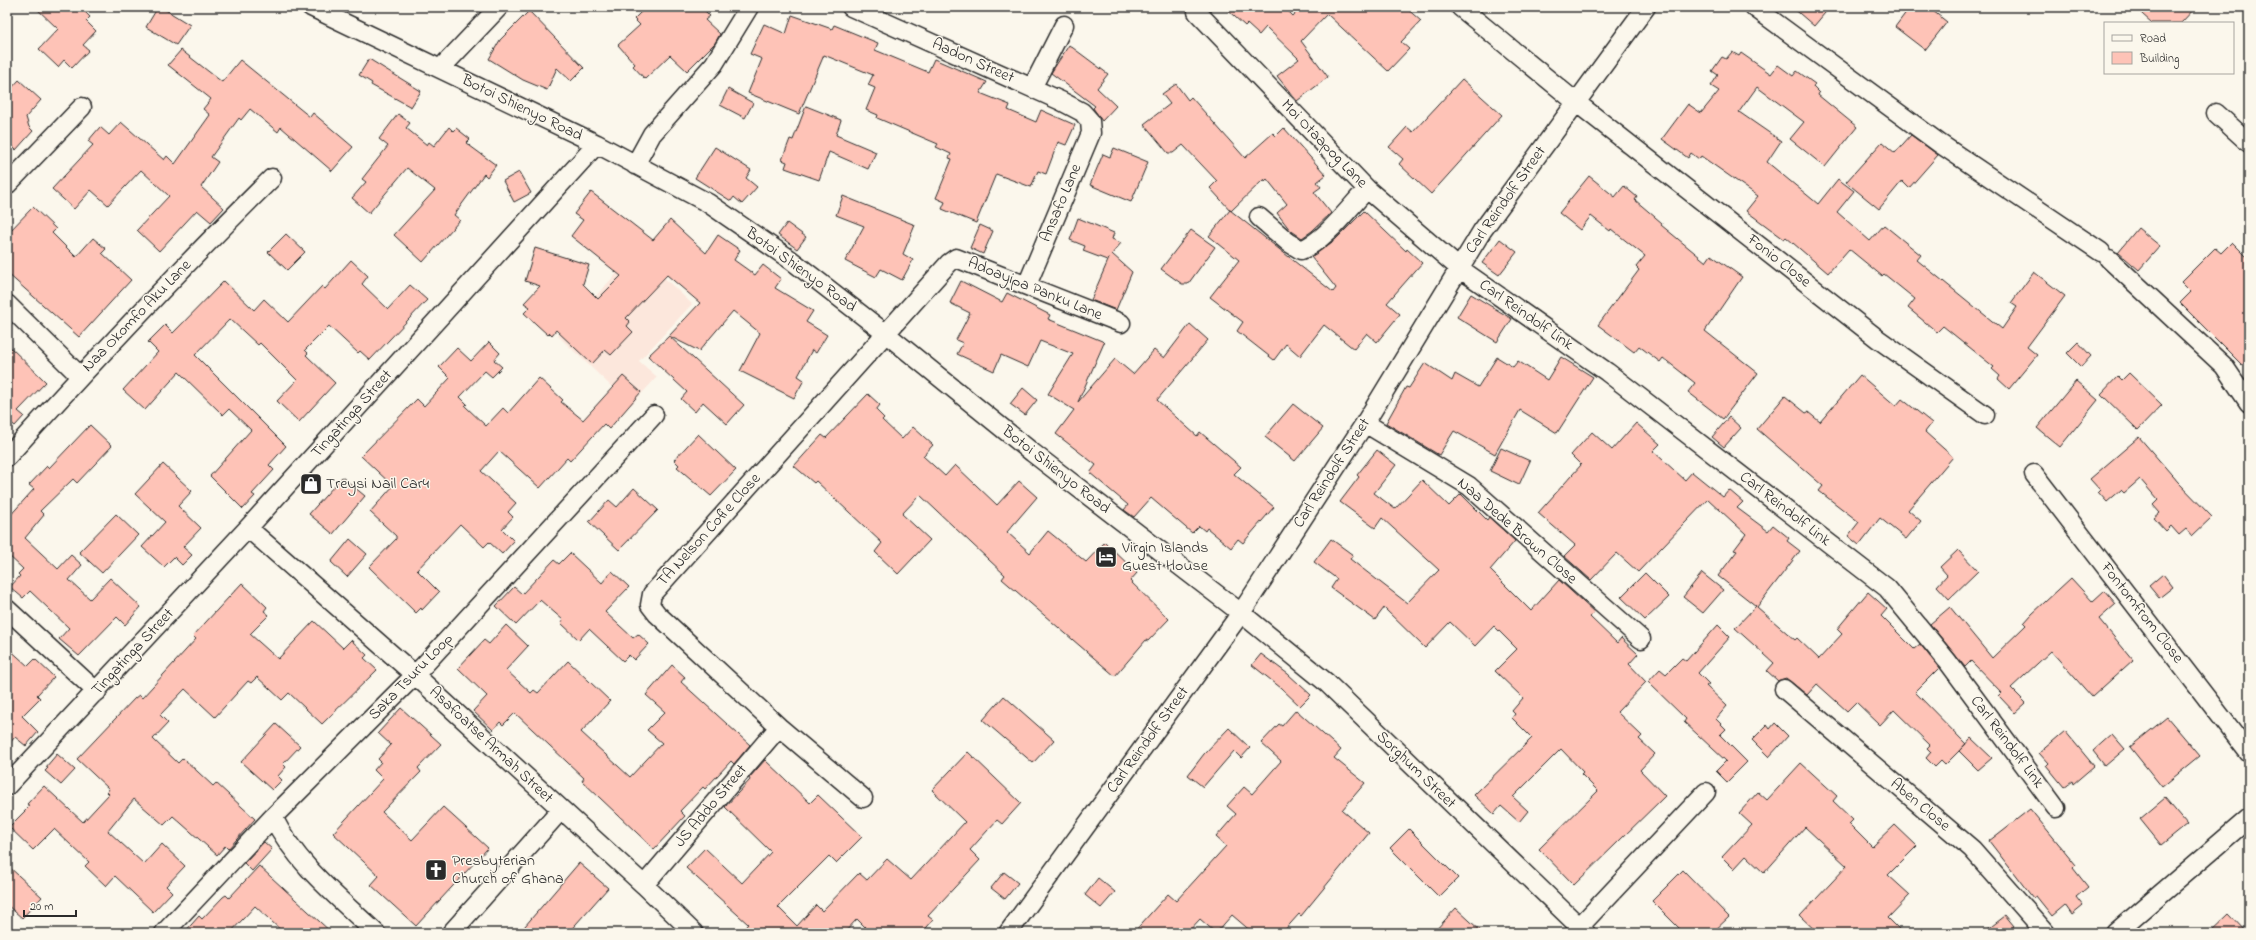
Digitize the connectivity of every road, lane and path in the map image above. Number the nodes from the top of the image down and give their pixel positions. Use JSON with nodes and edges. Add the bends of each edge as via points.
{"nodes":[{"id":1,"x":311,"y":7,"type":"edge"},
{"id":2,"x":499,"y":7,"type":"edge"},
{"id":3,"x":749,"y":7,"type":"edge"},
{"id":4,"x":852,"y":7,"type":"edge"},
{"id":5,"x":1460,"y":7,"type":"edge"},
{"id":6,"x":1646,"y":7,"type":"edge"},
{"id":7,"x":1754,"y":7,"type":"edge"},
{"id":8,"x":1197,"y":12,"type":"dead end"},
{"id":9,"x":1064,"y":25,"type":"dead end"},
{"id":10,"x":441,"y":68,"type":"junction"},
{"id":11,"x":1032,"y":88,"type":"junction"},
{"id":12,"x":1577,"y":103,"type":"junction"},
{"id":13,"x":82,"y":107,"type":"dead end"},
{"id":14,"x":2216,"y":113,"type":"dead end"},
{"id":15,"x":1090,"y":121,"type":"joint"},
{"id":16,"x":2249,"y":143,"type":"edge"},
{"id":17,"x":597,"y":144,"type":"junction"},
{"id":18,"x":635,"y":165,"type":"junction"},
{"id":19,"x":272,"y":178,"type":"dead end"},
{"id":20,"x":7,"y":185,"type":"edge"},
{"id":21,"x":1368,"y":189,"type":"junction"},
{"id":22,"x":1259,"y":217,"type":"dead end"},
{"id":23,"x":1459,"y":268,"type":"junction"},
{"id":24,"x":1027,"y":285,"type":"junction"},
{"id":25,"x":7,"y":304,"type":"edge"},
{"id":26,"x":1121,"y":323,"type":"dead end"},
{"id":27,"x":885,"y":333,"type":"junction"},
{"id":28,"x":80,"y":376,"type":"junction"},
{"id":29,"x":2249,"y":404,"type":"edge"},
{"id":30,"x":1985,"y":415,"type":"dead end"},
{"id":31,"x":654,"y":416,"type":"dead end"},
{"id":32,"x":1365,"y":423,"type":"junction"},
{"id":33,"x":7,"y":457,"type":"edge"},
{"id":34,"x":2034,"y":474,"type":"dead end"},
{"id":35,"x":248,"y":528,"type":"junction"},
{"id":36,"x":7,"y":609,"type":"edge"},
{"id":37,"x":1241,"y":613,"type":"junction"},
{"id":38,"x":1640,"y":639,"type":"dead end"},
{"id":39,"x":415,"y":674,"type":"junction"},
{"id":40,"x":1784,"y":689,"type":"dead end"},
{"id":41,"x":97,"y":692,"type":"junction"},
{"id":42,"x":779,"y":727,"type":"junction"},
{"id":43,"x":2249,"y":753,"type":"edge"},
{"id":44,"x":7,"y":786,"type":"edge"},
{"id":45,"x":1706,"y":792,"type":"dead end"},
{"id":46,"x":863,"y":798,"type":"dead end"},
{"id":47,"x":2056,"y":808,"type":"dead end"},
{"id":48,"x":561,"y":810,"type":"junction"},
{"id":49,"x":273,"y":817,"type":"junction"},
{"id":50,"x":2249,"y":818,"type":"edge"},
{"id":51,"x":644,"y":884,"type":"junction"},
{"id":52,"x":1583,"y":930,"type":"edge"},
{"id":53,"x":2119,"y":932,"type":"edge"},
{"id":54,"x":164,"y":933,"type":"edge"},
{"id":55,"x":376,"y":933,"type":"edge"},
{"id":56,"x":451,"y":933,"type":"edge"},
{"id":57,"x":694,"y":933,"type":"edge"},
{"id":58,"x":1008,"y":933,"type":"edge"},
{"id":59,"x":2046,"y":933,"type":"edge"}],
"edges":[{"from":1,"to":10,"type":"street","name":"Botoi Shienyo Road"},
{"from":2,"to":10,"type":"street"},
{"from":3,"to":18,"type":"street","via":[[714,64],[652,134]]},
{"from":4,"to":11,"type":"street","name":"Aadon Street"},
{"from":5,"to":12,"type":"street","name":"Fonio Close"},
{"from":6,"to":12,"type":"street","name":"Carl Reindolf Street"},
{"from":7,"to":29,"type":"street","via":[[1939,143],[2105,255],[2224,366]]},
{"from":8,"to":21,"type":"street","name":"Moi Otaapog Lane"},
{"from":9,"to":11,"type":"street"},
{"from":10,"to":17,"type":"street","name":"Botoi Shienyo Road"},
{"from":11,"to":15,"type":"street","name":"Aadon Street","via":[[1082,112]]},
{"from":12,"to":23,"type":"street","name":"Carl Reindolf Street","via":[[1486,225]]},
{"from":12,"to":30,"type":"street","name":"Fonio Close","via":[[1878,339]]},
{"from":13,"to":20,"type":"street"},
{"from":14,"to":16,"type":"street"},
{"from":15,"to":24,"type":"street","name":"Ansafo Lane","via":[[1091,133]]},
{"from":17,"to":18,"type":"street","name":"Botoi Shienyo Road"},
{"from":17,"to":35,"type":"street","name":"Tingatinga Street"},
{"from":18,"to":27,"type":"street","name":"Botoi Shienyo Road","via":[[708,203],[790,260]]},
{"from":19,"to":28,"type":"street","name":"Naa Okomfo Aku Lane"},
{"from":21,"to":22,"type":"street","via":[[1319,238],[1302,250],[1288,242]]},
{"from":21,"to":23,"type":"street","name":"Moi Otaapog Lane"},
{"from":23,"to":32,"type":"street","name":"Carl Reindolf Street"},
{"from":23,"to":47,"type":"street","name":"Carl Reindolf Link","via":[[1607,372],[1882,584],[1948,662]]},
{"from":24,"to":26,"type":"street","name":"Adoayipa Panku Lane"},
{"from":24,"to":27,"type":"street","name":"Adoayipa Panku Lane","via":[[956,258]]},
{"from":25,"to":28,"type":"street"},
{"from":27,"to":37,"type":"street","name":"Botoi Shienyo Road","via":[[1034,453]]},
{"from":27,"to":42,"type":"street","name":"TA Nelson Cofie Close","via":[[652,594],[650,605],[657,614]]},
{"from":28,"to":33,"type":"street","name":"Naa Okomfo Aku Lane"},
{"from":31,"to":39,"type":"street","name":"Saka Tsuru Loop"},
{"from":32,"to":37,"type":"street","name":"Carl Reindolf Street"},
{"from":32,"to":38,"type":"street","name":"Naa Dede Brown Close","via":[[1469,486]]},
{"from":34,"to":43,"type":"street","name":"Fontomfrom Close"},
{"from":35,"to":39,"type":"street","name":"Asafoatse Armah Street"},
{"from":35,"to":41,"type":"street","name":"Tingatinga Street"},
{"from":36,"to":41,"type":"street"},
{"from":37,"to":52,"type":"street","name":"Sorghum Street","via":[[1327,682]]},
{"from":37,"to":58,"type":"street","name":"Carl Reindolf Street"},
{"from":39,"to":48,"type":"street","name":"Asafoatse Armah Street"},
{"from":39,"to":49,"type":"street","name":"Saka Tsuru Loop"},
{"from":40,"to":59,"type":"street","name":"Aben Close","via":[[1972,850]]},
{"from":41,"to":44,"type":"street","name":"Tingatinga Street"},
{"from":42,"to":46,"type":"street","name":"TA Nelson Cofie Close"},
{"from":42,"to":51,"type":"street","name":"JS Addo Street"},
{"from":45,"to":52,"type":"street"},
{"from":48,"to":51,"type":"street","name":"Asafoatse Armah Street"},
{"from":48,"to":56,"type":"street"},
{"from":49,"to":54,"type":"street","name":"Saka Tsuru Loop"},
{"from":49,"to":55,"type":"street","via":[[283,838],[301,862]]},
{"from":50,"to":53,"type":"street"},
{"from":51,"to":57,"type":"street","name":"Asafoatse Armah Street"}]}
